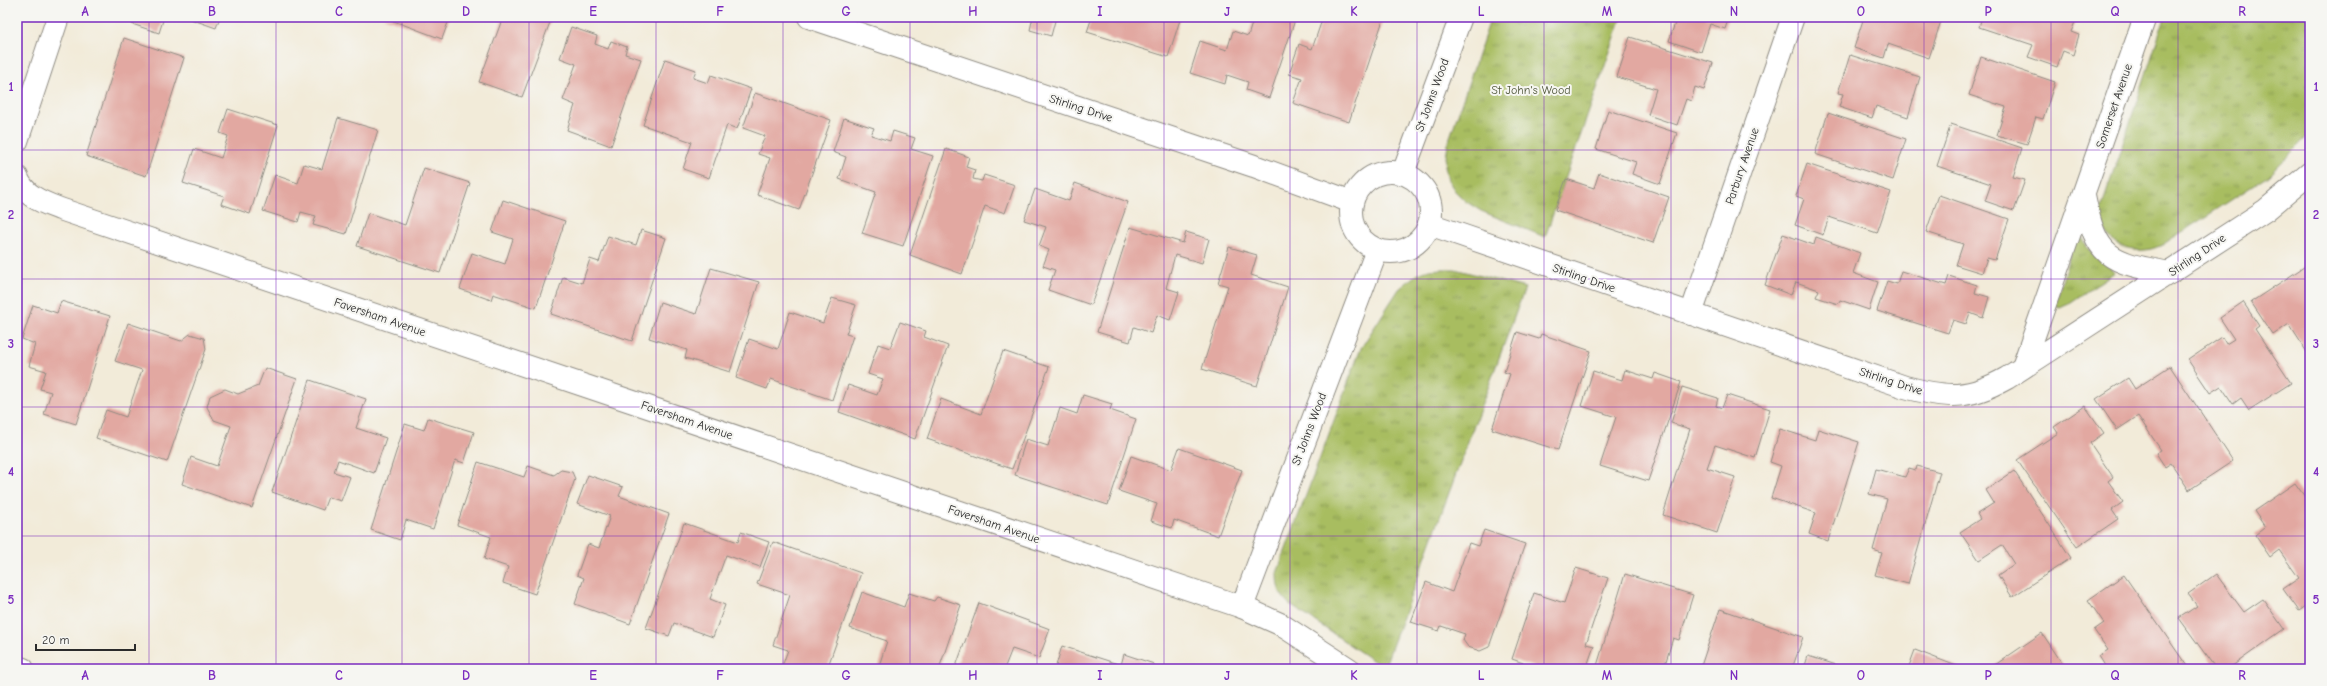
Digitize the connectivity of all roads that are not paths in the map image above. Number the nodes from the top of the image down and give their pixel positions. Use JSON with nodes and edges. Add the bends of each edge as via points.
{"nodes":[{"id":1,"x":58,"y":17,"type":"edge"},
{"id":2,"x":809,"y":17,"type":"edge"},
{"id":3,"x":1461,"y":17,"type":"edge"},
{"id":4,"x":1793,"y":17,"type":"edge"},
{"id":5,"x":2145,"y":17,"type":"edge"},
{"id":6,"x":17,"y":141,"type":"edge"},
{"id":7,"x":1403,"y":173,"type":"junction"},
{"id":8,"x":2310,"y":173,"type":"edge"},
{"id":9,"x":18,"y":181,"type":"edge"},
{"id":10,"x":2084,"y":195,"type":"junction"},
{"id":11,"x":1352,"y":202,"type":"junction"},
{"id":12,"x":1429,"y":224,"type":"junction"},
{"id":13,"x":1377,"y":250,"type":"junction"},
{"id":14,"x":2170,"y":273,"type":"junction"},
{"id":15,"x":1691,"y":314,"type":"junction"},
{"id":16,"x":2023,"y":367,"type":"junction"},
{"id":17,"x":1242,"y":607,"type":"junction"},
{"id":18,"x":17,"y":667,"type":"edge"},
{"id":19,"x":23,"y":669,"type":"edge"},
{"id":20,"x":1349,"y":669,"type":"edge"}],
"edges":[{"from":1,"to":6,"type":"street"},
{"from":2,"to":11,"type":"street","name":"Stirling Drive","via":[[1247,163]]},
{"from":3,"to":7,"type":"street","name":"St Johns Wood"},
{"from":4,"to":15,"type":"street","name":"Parbury Avenue"},
{"from":5,"to":10,"type":"street","name":"Somerset Avenue"},
{"from":7,"to":11,"type":"street","via":[[1377,174],[1366,180],[1357,190]]},
{"from":7,"to":12,"type":"street","via":[[1419,184],[1429,199],[1432,212]]},
{"from":8,"to":14,"type":"street","name":"Stirling Drive","via":[[2266,210]]},
{"from":9,"to":17,"type":"street","name":"Faversham Avenue","via":[[32,197],[60,209]]},
{"from":10,"to":14,"type":"street","via":[[2092,233],[2106,252],[2133,266]]},
{"from":10,"to":16,"type":"street","name":"Somerset Avenue"},
{"from":11,"to":13,"type":"street","via":[[1351,214],[1358,236]]},
{"from":12,"to":13,"type":"street","via":[[1424,236],[1414,245],[1390,253]]},
{"from":12,"to":15,"type":"street","name":"Stirling Drive"},
{"from":13,"to":17,"type":"street","name":"St Johns Wood"},
{"from":14,"to":16,"type":"street","name":"Stirling Drive"},
{"from":15,"to":16,"type":"street","name":"Stirling Drive","via":[[1905,387],[1945,396],[1980,391],[1997,384]]},
{"from":17,"to":20,"type":"street","name":"Faversham Avenue","via":[[1280,624]]},
{"from":18,"to":19,"type":"street"}]}
